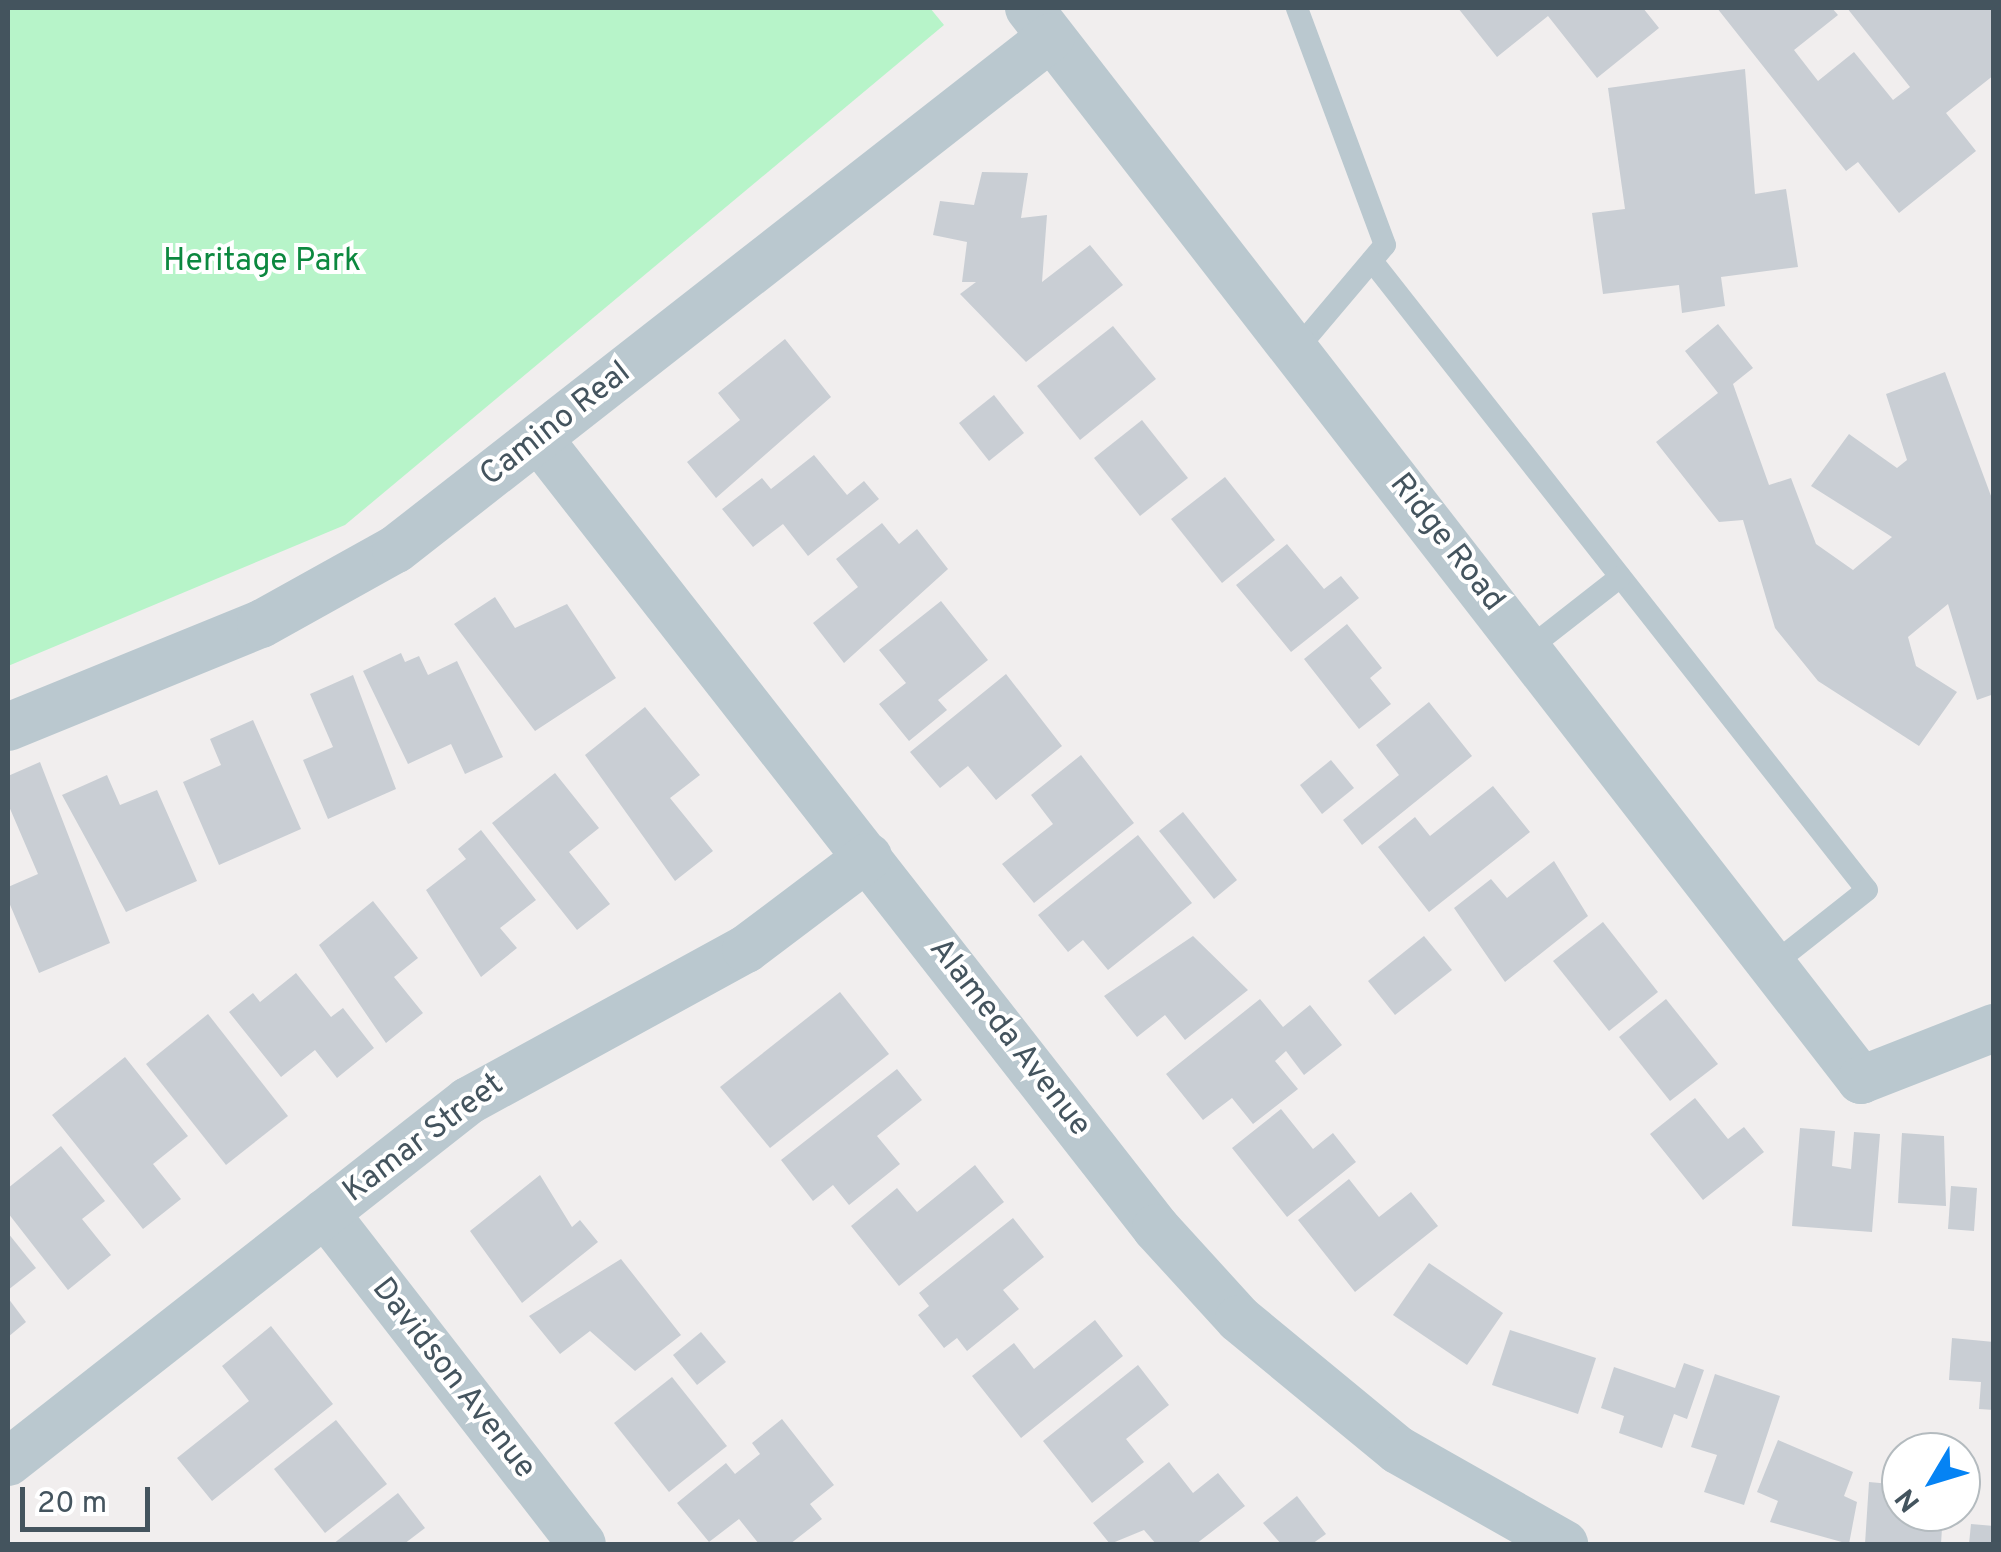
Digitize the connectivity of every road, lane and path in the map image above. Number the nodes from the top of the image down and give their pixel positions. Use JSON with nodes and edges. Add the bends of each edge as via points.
{"nodes":[{"id":1,"x":1297,"y":8,"type":"edge"},
{"id":2,"x":1040,"y":22,"type":"edge"},
{"id":3,"x":1372,"y":261,"type":"junction"},
{"id":4,"x":1296,"y":349,"type":"junction"},
{"id":5,"x":539,"y":439,"type":"junction"},
{"id":6,"x":1620,"y":577,"type":"junction"},
{"id":7,"x":1528,"y":649,"type":"junction"},
{"id":8,"x":8,"y":727,"type":"edge"},
{"id":9,"x":868,"y":857,"type":"junction"},
{"id":10,"x":1772,"y":965,"type":"junction"},
{"id":11,"x":1994,"y":1028,"type":"edge"},
{"id":12,"x":325,"y":1213,"type":"junction"},
{"id":13,"x":8,"y":1462,"type":"edge"},
{"id":14,"x":582,"y":1544,"type":"edge"},
{"id":15,"x":1564,"y":1544,"type":"edge"}],
"edges":[{"from":1,"to":3,"type":"lane","via":[[1385,245]]},
{"from":2,"to":4,"type":"street","name":"Ridge Road"},
{"from":2,"to":5,"type":"street","name":"Camino Real"},
{"from":3,"to":4,"type":"lane"},
{"from":3,"to":6,"type":"lane"},
{"from":4,"to":7,"type":"street","name":"Ridge Road"},
{"from":5,"to":8,"type":"street","name":"Camino Real","via":[[396,549],[261,624]]},
{"from":5,"to":9,"type":"street","name":"Alameda Avenue"},
{"from":6,"to":7,"type":"lane"},
{"from":6,"to":10,"type":"lane","via":[[1867,890]]},
{"from":7,"to":10,"type":"street","name":"Ridge Road"},
{"from":9,"to":12,"type":"street","name":"Kamar Street","via":[[746,949],[468,1102]]},
{"from":9,"to":15,"type":"street","name":"Alameda Avenue","via":[[1156,1228],[1239,1319],[1398,1450]]},
{"from":10,"to":11,"type":"street","name":"Ridge Road","via":[[1861,1080]]},
{"from":12,"to":13,"type":"street","name":"Kamar Street"},
{"from":12,"to":14,"type":"street","name":"Davidson Avenue"}]}
